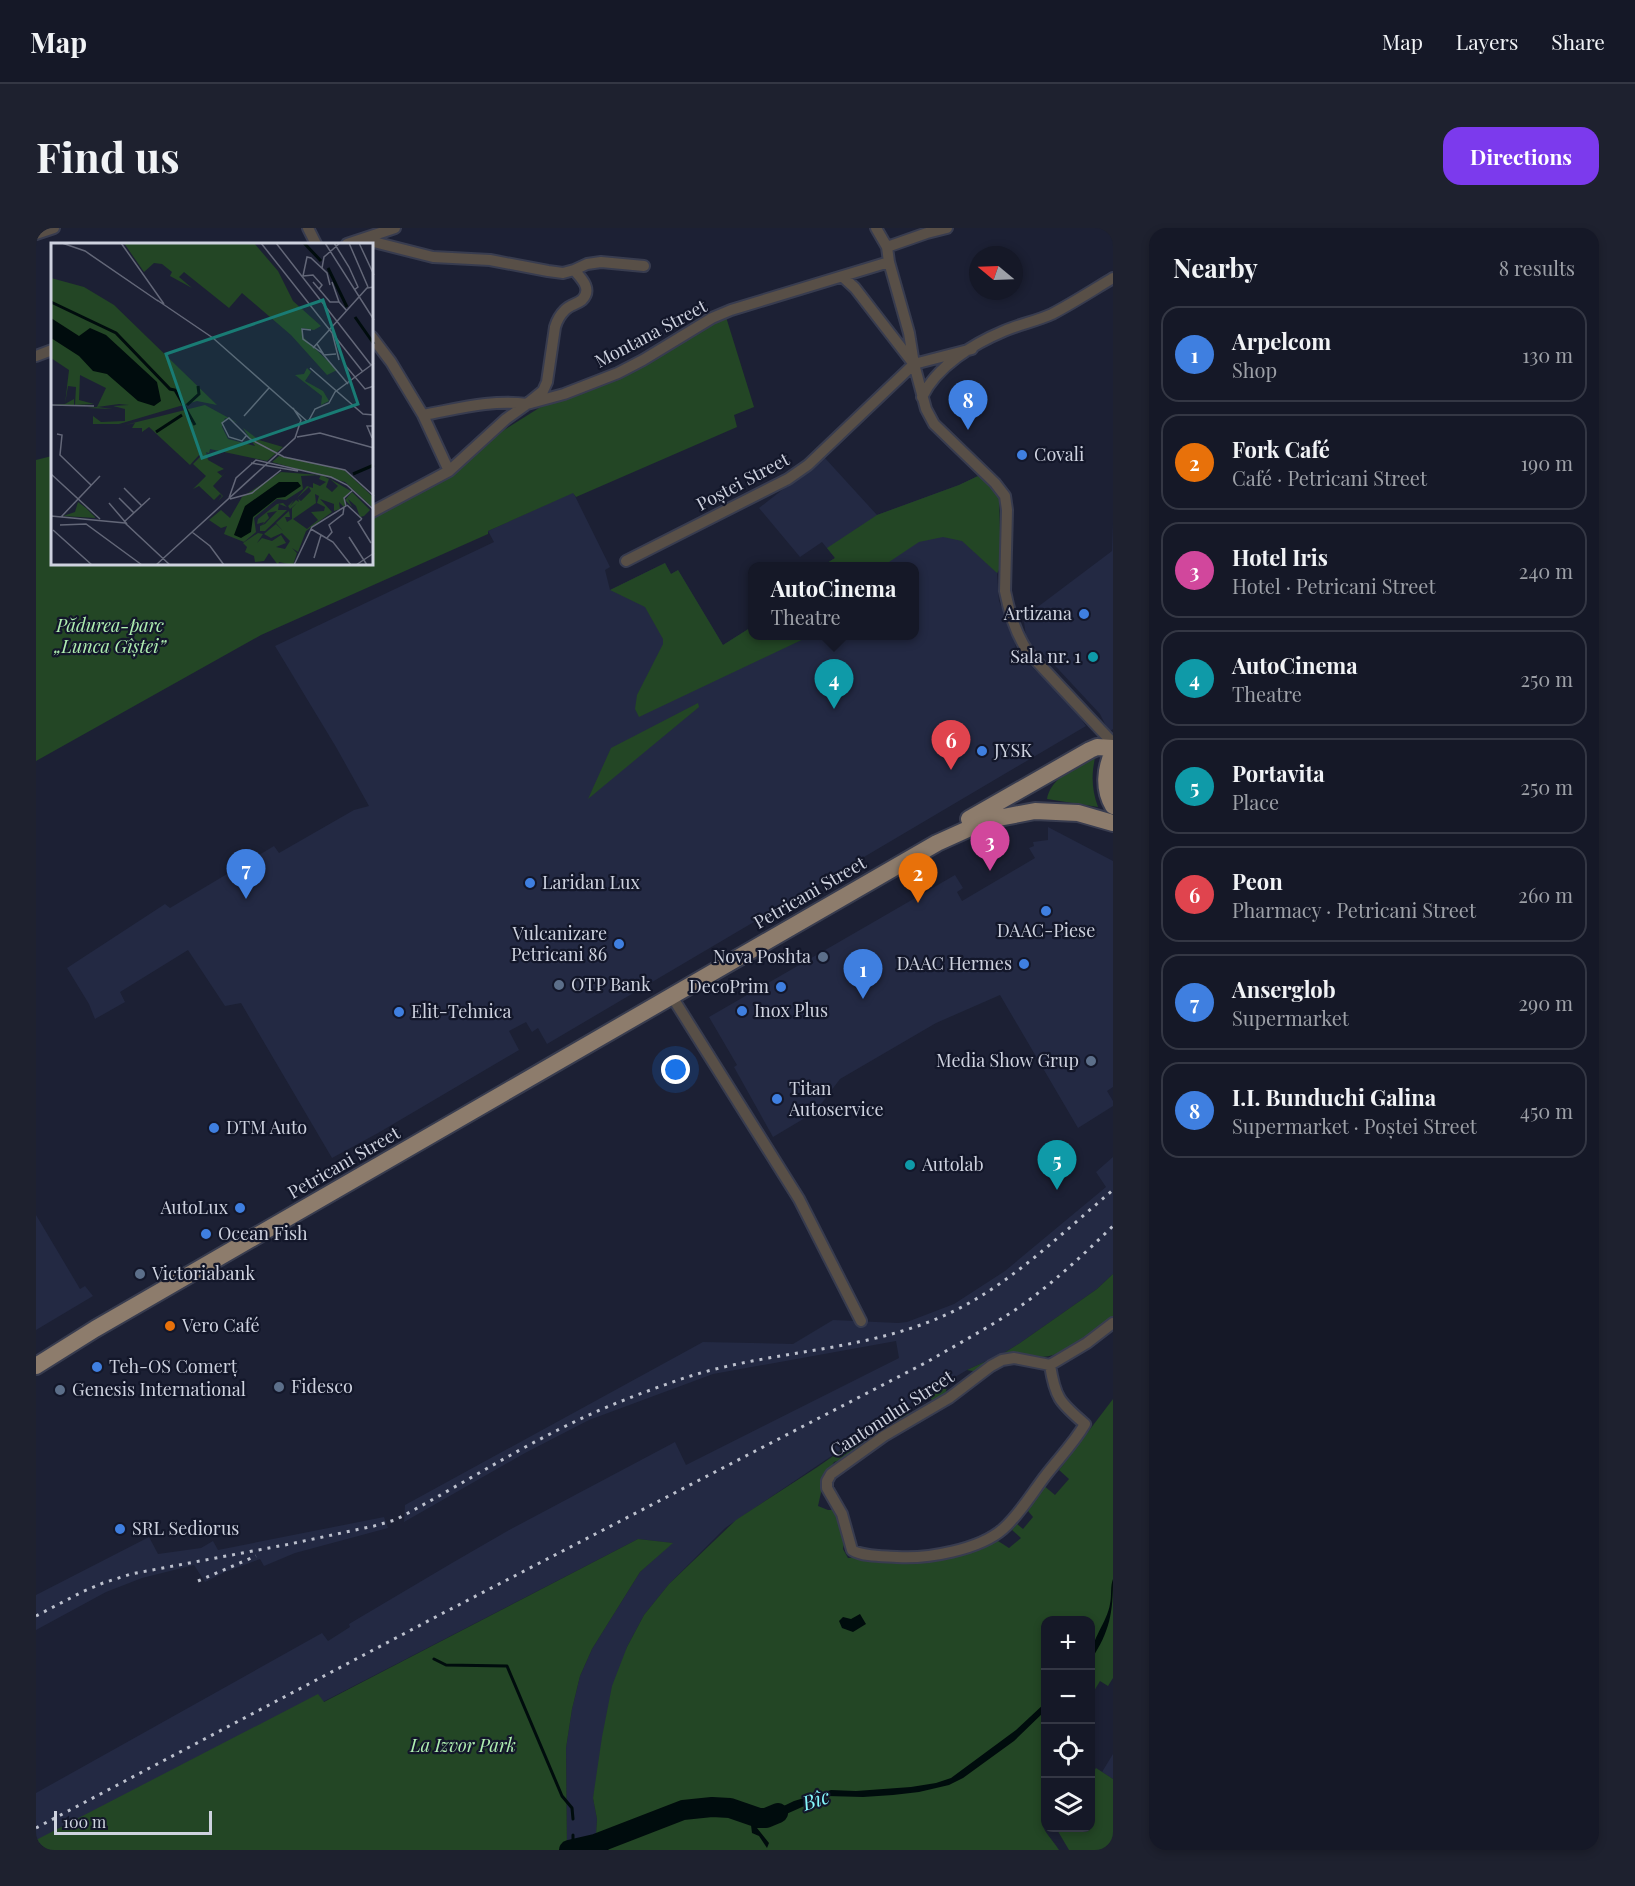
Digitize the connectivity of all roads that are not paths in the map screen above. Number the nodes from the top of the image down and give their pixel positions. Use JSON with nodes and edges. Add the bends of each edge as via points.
{"nodes":[{"id":1,"x":54,"y":228,"type":"edge"},
{"id":2,"x":308,"y":228,"type":"edge"},
{"id":3,"x":395,"y":228,"type":"edge"},
{"id":4,"x":876,"y":228,"type":"edge"},
{"id":5,"x":947,"y":228,"type":"edge"},
{"id":6,"x":36,"y":234,"type":"edge"},
{"id":7,"x":362,"y":239,"type":"junction"},
{"id":8,"x":316,"y":243,"type":"edge"},
{"id":9,"x":350,"y":243,"type":"edge"},
{"id":10,"x":887,"y":248,"type":"junction"},
{"id":11,"x":889,"y":262,"type":"junction"},
{"id":12,"x":644,"y":266,"type":"dead end"},
{"id":13,"x":574,"y":270,"type":"junction"},
{"id":14,"x":843,"y":277,"type":"junction"},
{"id":15,"x":1113,"y":278,"type":"edge"},
{"id":16,"x":374,"y":340,"type":"edge"},
{"id":17,"x":972,"y":349,"type":"junction"},
{"id":18,"x":51,"y":350,"type":"edge"},
{"id":19,"x":36,"y":356,"type":"edge"},
{"id":20,"x":914,"y":364,"type":"junction"},
{"id":21,"x":922,"y":397,"type":"junction"},
{"id":22,"x":527,"y":404,"type":"junction"},
{"id":23,"x":423,"y":415,"type":"junction"},
{"id":24,"x":449,"y":471,"type":"junction"},
{"id":25,"x":374,"y":511,"type":"edge"},
{"id":26,"x":626,"y":561,"type":"dead end"},
{"id":27,"x":1113,"y":748,"type":"edge"},
{"id":28,"x":1113,"y":806,"type":"edge"},
{"id":29,"x":1113,"y":823,"type":"edge"},
{"id":30,"x":937,"y":843,"type":"junction"},
{"id":31,"x":671,"y":995,"type":"junction"},
{"id":32,"x":861,"y":1321,"type":"dead end"},
{"id":33,"x":1113,"y":1323,"type":"edge"},
{"id":34,"x":1050,"y":1365,"type":"junction"},
{"id":35,"x":36,"y":1366,"type":"edge"}],
"edges":[{"from":1,"to":6,"type":"street"},
{"from":2,"to":8,"type":"street"},
{"from":3,"to":7,"type":"street"},
{"from":4,"to":10,"type":"street"},
{"from":5,"to":10,"type":"street"},
{"from":7,"to":9,"type":"street"},
{"from":7,"to":13,"type":"street","via":[[433,257],[490,260],[564,273]]},
{"from":10,"to":11,"type":"street"},
{"from":11,"to":14,"type":"street","name":"Montana Street"},
{"from":11,"to":20,"type":"street"},
{"from":12,"to":13,"type":"street","via":[[601,262]]},
{"from":13,"to":22,"type":"street","via":[[584,281],[586,294],[558,319],[547,382],[543,391]]},
{"from":14,"to":20,"type":"street"},
{"from":14,"to":22,"type":"street","name":"Montana Street","via":[[731,310],[618,373]]},
{"from":15,"to":17,"type":"street","name":"Poștei Street","via":[[1053,313],[1003,331]]},
{"from":16,"to":23,"type":"street"},
{"from":17,"to":20,"type":"street","name":"Poștei Street"},
{"from":17,"to":21,"type":"street","name":"Poștei Street","via":[[937,374]]},
{"from":18,"to":19,"type":"street"},
{"from":20,"to":21,"type":"street"},
{"from":20,"to":26,"type":"street","name":"Poștei Street","via":[[808,465],[788,479]]},
{"from":21,"to":27,"type":"street","via":[[933,424],[1005,496],[1005,591],[1021,641]]},
{"from":22,"to":23,"type":"street","via":[[484,404]]},
{"from":22,"to":24,"type":"street","name":"Montana Street"},
{"from":23,"to":24,"type":"street"},
{"from":24,"to":25,"type":"street","name":"Montana Street"},
{"from":27,"to":28,"type":"main road","via":[[1106,774]]},
{"from":27,"to":30,"type":"main road","name":"Petricani Street","via":[[1097,747],[1064,764],[967,820]]},
{"from":29,"to":30,"type":"main road","name":"Petricani Street","via":[[1078,813],[1035,811],[988,820]]},
{"from":30,"to":31,"type":"main road","name":"Petricani Street"},
{"from":31,"to":32,"type":"street","via":[[799,1199]]},
{"from":31,"to":35,"type":"main road","name":"Petricani Street"},
{"from":33,"to":34,"type":"street"},
{"from":34,"to":34,"type":"street","name":"Cantonului Street","via":[[1057,1396],[1085,1424],[1028,1502],[1002,1530],[970,1546],[934,1556],[906,1558],[852,1550],[842,1514],[827,1488],[831,1474],[1002,1360],[1014,1358]]}]}
